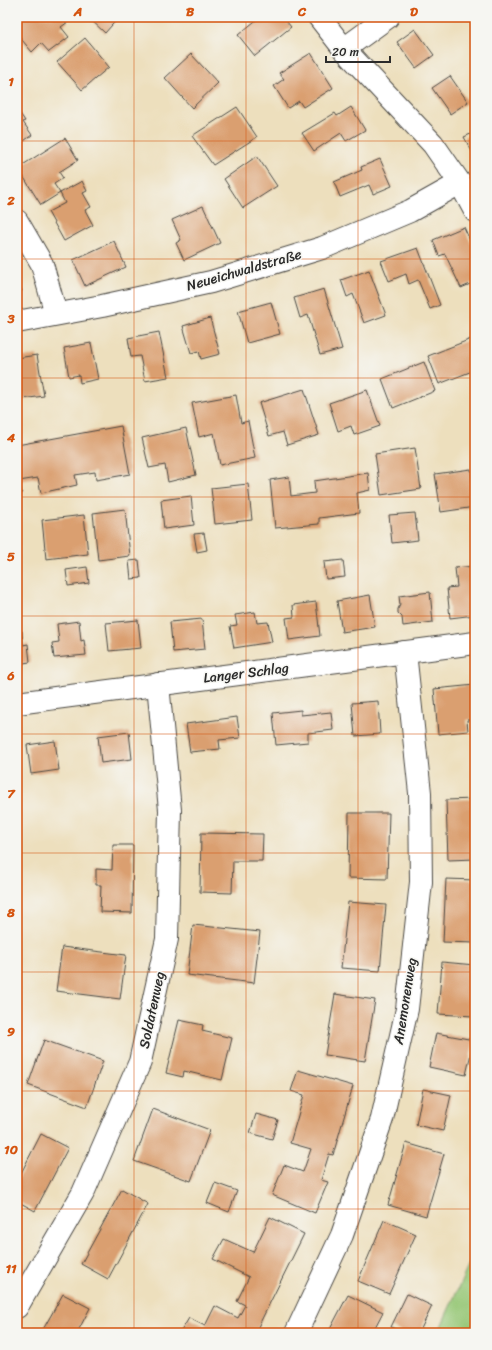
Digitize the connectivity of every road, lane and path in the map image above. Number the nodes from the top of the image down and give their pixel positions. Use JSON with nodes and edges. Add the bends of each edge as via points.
{"nodes":[{"id":1,"x":319,"y":17,"type":"edge"},
{"id":2,"x":388,"y":17,"type":"edge"},
{"id":3,"x":344,"y":49,"type":"junction"},
{"id":4,"x":460,"y":183,"type":"junction"},
{"id":5,"x":475,"y":212,"type":"edge"},
{"id":6,"x":17,"y":221,"type":"edge"},
{"id":7,"x":56,"y":314,"type":"junction"},
{"id":8,"x":17,"y":322,"type":"edge"},
{"id":9,"x":475,"y":643,"type":"edge"},
{"id":10,"x":405,"y":652,"type":"junction"},
{"id":11,"x":158,"y":684,"type":"junction"},
{"id":12,"x":17,"y":703,"type":"edge"},
{"id":13,"x":17,"y":1307,"type":"edge"},
{"id":14,"x":296,"y":1333,"type":"edge"}],
"edges":[{"from":1,"to":3,"type":"street"},
{"from":2,"to":3,"type":"street"},
{"from":3,"to":4,"type":"street","via":[[432,144]]},
{"from":4,"to":5,"type":"street"},
{"from":4,"to":7,"type":"street","name":"Neueichwaldstraße","via":[[410,211],[322,248],[211,282]]},
{"from":6,"to":7,"type":"street","via":[[42,264]]},
{"from":7,"to":8,"type":"street","name":"Neueichwaldstraße"},
{"from":9,"to":10,"type":"street","name":"Langer Schlag"},
{"from":10,"to":11,"type":"street","name":"Langer Schlag"},
{"from":10,"to":14,"type":"street","name":"Anemonenweg","via":[[420,793],[421,882],[407,1009],[382,1119],[345,1228]]},
{"from":11,"to":12,"type":"street","name":"Langer Schlag"},
{"from":11,"to":13,"type":"street","name":"Soldatenweg","via":[[170,810],[167,939],[140,1062],[83,1193]]}]}
